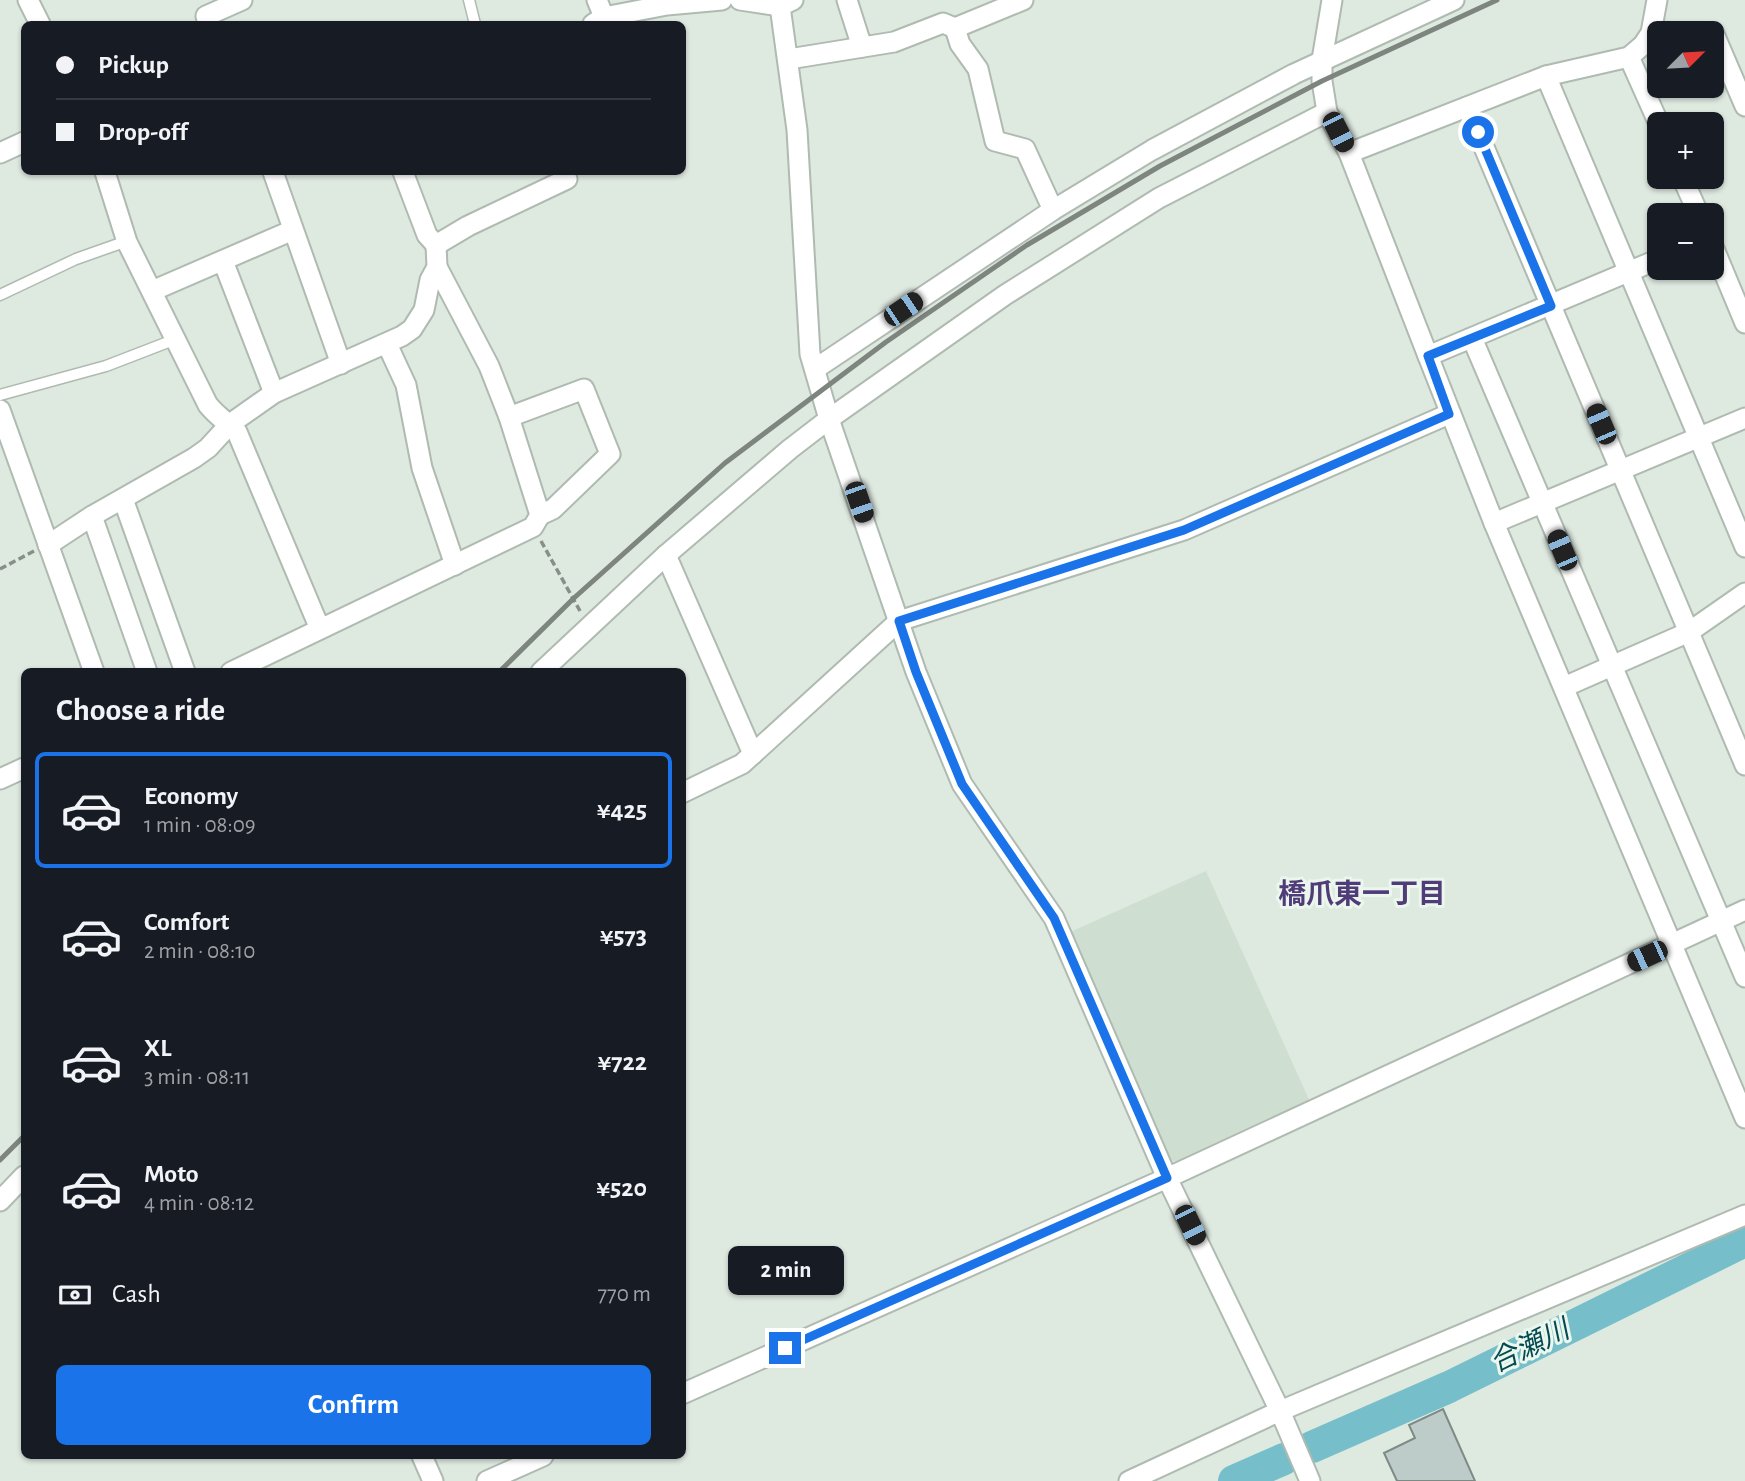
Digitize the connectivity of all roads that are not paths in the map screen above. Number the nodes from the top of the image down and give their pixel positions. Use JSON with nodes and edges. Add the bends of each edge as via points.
{"nodes":[{"id":1,"x":28,"y":0,"type":"edge"},
{"id":2,"x":242,"y":0,"type":"edge"},
{"id":3,"x":469,"y":0,"type":"edge"},
{"id":4,"x":722,"y":0,"type":"edge"},
{"id":5,"x":740,"y":0,"type":"edge"},
{"id":6,"x":847,"y":0,"type":"edge"},
{"id":7,"x":1023,"y":0,"type":"edge"},
{"id":8,"x":1332,"y":0,"type":"edge"},
{"id":9,"x":1454,"y":0,"type":"edge"},
{"id":10,"x":1657,"y":0,"type":"edge"},
{"id":11,"x":786,"y":3,"type":"edge"},
{"id":12,"x":598,"y":14,"type":"edge"},
{"id":13,"x":38,"y":21,"type":"edge"},
{"id":14,"x":207,"y":21,"type":"edge"},
{"id":15,"x":474,"y":21,"type":"edge"},
{"id":16,"x":955,"y":28,"type":"junction"},
{"id":17,"x":862,"y":47,"type":"junction"},
{"id":18,"x":1644,"y":48,"type":"edge"},
{"id":19,"x":1724,"y":57,"type":"edge"},
{"id":20,"x":789,"y":59,"type":"junction"},
{"id":21,"x":1322,"y":61,"type":"junction"},
{"id":22,"x":1546,"y":76,"type":"junction"},
{"id":23,"x":1745,"y":106,"type":"edge"},
{"id":24,"x":1467,"y":107,"type":"junction"},
{"id":25,"x":1328,"y":112,"type":"junction"},
{"id":26,"x":1657,"y":112,"type":"edge"},
{"id":27,"x":21,"y":143,"type":"edge"},
{"id":28,"x":0,"y":153,"type":"edge"},
{"id":29,"x":1349,"y":153,"type":"junction"},
{"id":30,"x":106,"y":175,"type":"edge"},
{"id":31,"x":275,"y":175,"type":"edge"},
{"id":32,"x":404,"y":175,"type":"edge"},
{"id":33,"x":564,"y":175,"type":"edge"},
{"id":34,"x":1053,"y":210,"type":"junction"},
{"id":35,"x":293,"y":230,"type":"junction"},
{"id":36,"x":127,"y":241,"type":"junction"},
{"id":37,"x":436,"y":244,"type":"junction"},
{"id":38,"x":1724,"y":260,"type":"edge"},
{"id":39,"x":223,"y":261,"type":"junction"},
{"id":40,"x":1647,"y":264,"type":"edge"},
{"id":41,"x":438,"y":267,"type":"junction"},
{"id":42,"x":1629,"y":272,"type":"junction"},
{"id":43,"x":1736,"y":276,"type":"edge"},
{"id":44,"x":152,"y":291,"type":"junction"},
{"id":45,"x":0,"y":295,"type":"edge"},
{"id":46,"x":1551,"y":306,"type":"junction"},
{"id":47,"x":1745,"y":323,"type":"edge"},
{"id":48,"x":176,"y":338,"type":"junction"},
{"id":49,"x":1472,"y":338,"type":"junction"},
{"id":50,"x":387,"y":344,"type":"junction"},
{"id":51,"x":1428,"y":356,"type":"junction"},
{"id":52,"x":341,"y":364,"type":"junction"},
{"id":53,"x":815,"y":369,"type":"junction"},
{"id":54,"x":274,"y":393,"type":"junction"},
{"id":55,"x":0,"y":395,"type":"edge"},
{"id":56,"x":0,"y":410,"type":"edge"},
{"id":57,"x":1449,"y":414,"type":"junction"},
{"id":58,"x":509,"y":417,"type":"junction"},
{"id":59,"x":1745,"y":418,"type":"edge"},
{"id":60,"x":830,"y":419,"type":"junction"},
{"id":61,"x":230,"y":424,"type":"junction"},
{"id":62,"x":1699,"y":438,"type":"junction"},
{"id":63,"x":1621,"y":472,"type":"junction"},
{"id":64,"x":123,"y":499,"type":"junction"},
{"id":65,"x":1543,"y":503,"type":"junction"},
{"id":66,"x":92,"y":516,"type":"junction"},
{"id":67,"x":536,"y":521,"type":"junction"},
{"id":68,"x":1494,"y":523,"type":"junction"},
{"id":69,"x":48,"y":545,"type":"junction"},
{"id":70,"x":1745,"y":547,"type":"edge"},
{"id":71,"x":666,"y":555,"type":"junction"},
{"id":72,"x":455,"y":565,"type":"junction"},
{"id":73,"x":1745,"y":593,"type":"edge"},
{"id":74,"x":899,"y":621,"type":"junction"},
{"id":75,"x":320,"y":629,"type":"junction"},
{"id":76,"x":1689,"y":632,"type":"junction"},
{"id":77,"x":1612,"y":666,"type":"junction"},
{"id":78,"x":93,"y":668,"type":"edge"},
{"id":79,"x":146,"y":668,"type":"edge"},
{"id":80,"x":184,"y":668,"type":"edge"},
{"id":81,"x":239,"y":668,"type":"edge"},
{"id":82,"x":545,"y":668,"type":"edge"},
{"id":83,"x":1564,"y":687,"type":"junction"},
{"id":84,"x":753,"y":754,"type":"junction"},
{"id":85,"x":1745,"y":765,"type":"edge"},
{"id":86,"x":21,"y":769,"type":"edge"},
{"id":87,"x":0,"y":779,"type":"edge"},
{"id":88,"x":686,"y":791,"type":"edge"},
{"id":89,"x":1745,"y":910,"type":"edge"},
{"id":90,"x":1721,"y":921,"type":"junction"},
{"id":91,"x":1672,"y":944,"type":"junction"},
{"id":92,"x":1745,"y":977,"type":"edge"},
{"id":93,"x":1745,"y":1118,"type":"edge"},
{"id":94,"x":1167,"y":1178,"type":"junction"},
{"id":95,"x":21,"y":1179,"type":"edge"},
{"id":96,"x":0,"y":1201,"type":"edge"},
{"id":97,"x":1745,"y":1215,"type":"edge"},
{"id":98,"x":686,"y":1392,"type":"edge"},
{"id":99,"x":1280,"y":1411,"type":"junction"},
{"id":100,"x":423,"y":1459,"type":"edge"},
{"id":101,"x":536,"y":1459,"type":"edge"},
{"id":102,"x":433,"y":1481,"type":"edge"},
{"id":103,"x":487,"y":1481,"type":"edge"},
{"id":104,"x":1129,"y":1481,"type":"edge"},
{"id":105,"x":1310,"y":1481,"type":"edge"}],
"edges":[{"from":1,"to":13,"type":"street"},
{"from":2,"to":14,"type":"street","via":[[206,16]]},
{"from":3,"to":15,"type":"lane"},
{"from":4,"to":12,"type":"street"},
{"from":5,"to":11,"type":"street"},
{"from":6,"to":17,"type":"street"},
{"from":7,"to":16,"type":"street"},
{"from":8,"to":21,"type":"street"},
{"from":9,"to":21,"type":"street"},
{"from":10,"to":18,"type":"street"},
{"from":11,"to":20,"type":"street"},
{"from":16,"to":17,"type":"street","via":[[943,23],[894,42]]},
{"from":16,"to":34,"type":"street","via":[[978,69],[995,141],[1026,149]]},
{"from":17,"to":20,"type":"street"},
{"from":18,"to":22,"type":"street"},
{"from":18,"to":26,"type":"street"},
{"from":19,"to":23,"type":"street"},
{"from":20,"to":53,"type":"street","via":[[810,354]]},
{"from":21,"to":25,"type":"street"},
{"from":21,"to":34,"type":"street","via":[[1152,150]]},
{"from":22,"to":24,"type":"street"},
{"from":22,"to":42,"type":"street"},
{"from":24,"to":29,"type":"street"},
{"from":24,"to":46,"type":"street"},
{"from":25,"to":29,"type":"street"},
{"from":25,"to":60,"type":"street","via":[[1159,198],[1005,295]]},
{"from":27,"to":28,"type":"street"},
{"from":29,"to":51,"type":"street"},
{"from":30,"to":36,"type":"street"},
{"from":31,"to":35,"type":"street"},
{"from":32,"to":37,"type":"street","via":[[427,235]]},
{"from":33,"to":37,"type":"street","via":[[567,180]]},
{"from":34,"to":53,"type":"street"},
{"from":35,"to":39,"type":"street"},
{"from":35,"to":52,"type":"street"},
{"from":36,"to":44,"type":"street"},
{"from":36,"to":45,"type":"lane"},
{"from":37,"to":41,"type":"street"},
{"from":38,"to":43,"type":"street"},
{"from":39,"to":44,"type":"street"},
{"from":39,"to":54,"type":"street"},
{"from":40,"to":42,"type":"street"},
{"from":41,"to":50,"type":"street","via":[[417,321],[402,337]]},
{"from":41,"to":58,"type":"street","via":[[489,366]]},
{"from":42,"to":46,"type":"street"},
{"from":42,"to":62,"type":"street"},
{"from":43,"to":47,"type":"street"},
{"from":44,"to":48,"type":"street"},
{"from":46,"to":49,"type":"street"},
{"from":46,"to":63,"type":"street"},
{"from":48,"to":55,"type":"lane","via":[[106,366]]},
{"from":48,"to":61,"type":"street","via":[[208,405]]},
{"from":49,"to":51,"type":"street"},
{"from":49,"to":65,"type":"street"},
{"from":50,"to":52,"type":"street"},
{"from":50,"to":72,"type":"street","via":[[406,385],[422,468]]},
{"from":51,"to":57,"type":"street"},
{"from":52,"to":54,"type":"street"},
{"from":53,"to":60,"type":"street"},
{"from":54,"to":61,"type":"street"},
{"from":56,"to":69,"type":"street"},
{"from":57,"to":68,"type":"street"},
{"from":57,"to":74,"type":"street","via":[[1184,530]]},
{"from":58,"to":67,"type":"street"},
{"from":58,"to":67,"type":"street","via":[[584,389],[610,454]]},
{"from":59,"to":62,"type":"street"},
{"from":60,"to":71,"type":"street"},
{"from":60,"to":74,"type":"street"},
{"from":61,"to":64,"type":"street","via":[[194,458]]},
{"from":61,"to":75,"type":"street"},
{"from":62,"to":63,"type":"street"},
{"from":62,"to":70,"type":"street"},
{"from":63,"to":65,"type":"street"},
{"from":63,"to":76,"type":"street"},
{"from":64,"to":66,"type":"street"},
{"from":64,"to":80,"type":"street"},
{"from":65,"to":68,"type":"street"},
{"from":65,"to":77,"type":"street"},
{"from":66,"to":69,"type":"street"},
{"from":66,"to":79,"type":"street"},
{"from":67,"to":72,"type":"street"},
{"from":68,"to":83,"type":"street"},
{"from":69,"to":78,"type":"street"},
{"from":71,"to":82,"type":"street"},
{"from":71,"to":84,"type":"street"},
{"from":72,"to":75,"type":"street"},
{"from":73,"to":76,"type":"street"},
{"from":74,"to":84,"type":"street"},
{"from":74,"to":94,"type":"street","via":[[962,784],[1054,918]]},
{"from":75,"to":81,"type":"street"},
{"from":76,"to":77,"type":"street"},
{"from":76,"to":85,"type":"street"},
{"from":77,"to":83,"type":"street"},
{"from":77,"to":90,"type":"street"},
{"from":83,"to":91,"type":"street"},
{"from":84,"to":88,"type":"street","via":[[728,772]]},
{"from":86,"to":87,"type":"street"},
{"from":89,"to":90,"type":"street"},
{"from":90,"to":91,"type":"street"},
{"from":90,"to":92,"type":"street"},
{"from":91,"to":93,"type":"street"},
{"from":91,"to":94,"type":"street"},
{"from":94,"to":98,"type":"street"},
{"from":94,"to":99,"type":"street"},
{"from":95,"to":96,"type":"street"},
{"from":97,"to":99,"type":"street"},
{"from":99,"to":104,"type":"street"},
{"from":99,"to":105,"type":"street"},
{"from":100,"to":102,"type":"street"},
{"from":101,"to":103,"type":"street"}]}
